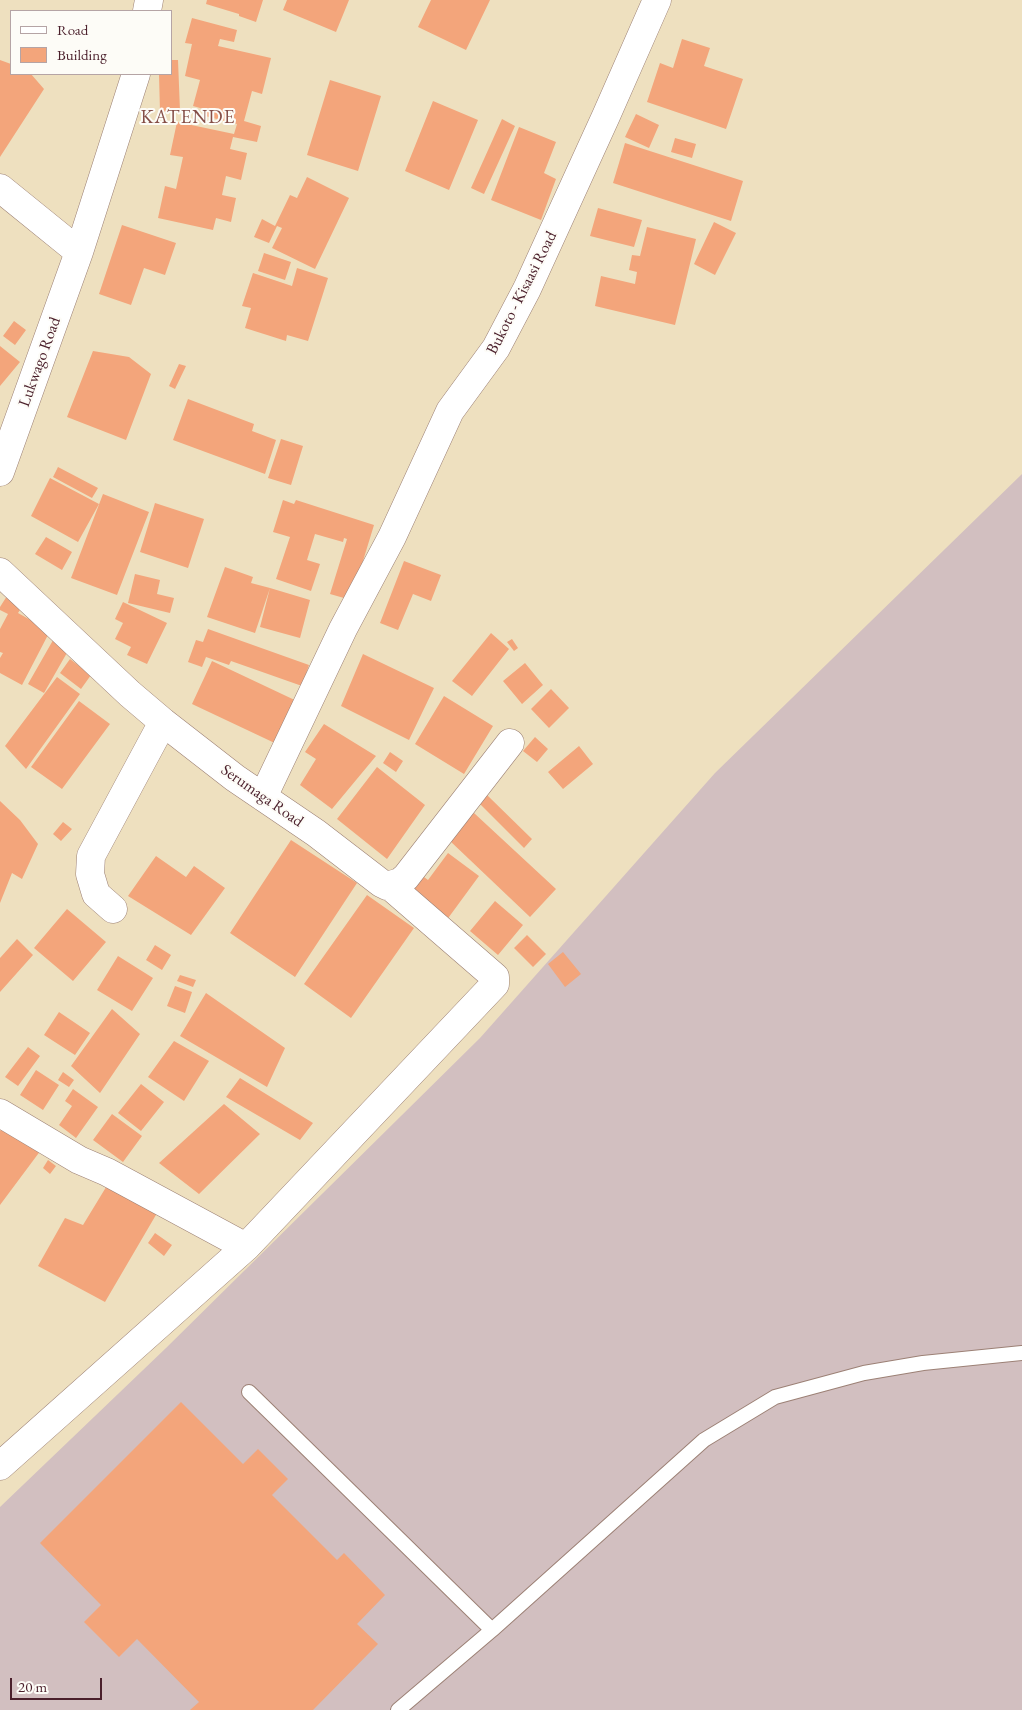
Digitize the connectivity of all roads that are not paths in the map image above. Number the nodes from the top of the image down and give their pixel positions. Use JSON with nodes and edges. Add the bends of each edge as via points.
{"nodes":[{"id":1,"x":656,"y":0,"type":"edge"},
{"id":2,"x":136,"y":75,"type":"edge"},
{"id":3,"x":0,"y":188,"type":"edge"},
{"id":4,"x":79,"y":252,"type":"junction"},
{"id":5,"x":0,"y":472,"type":"edge"},
{"id":6,"x":0,"y":572,"type":"edge"},
{"id":7,"x":163,"y":722,"type":"junction"},
{"id":8,"x":510,"y":743,"type":"dead end"},
{"id":9,"x":263,"y":797,"type":"junction"},
{"id":10,"x":390,"y":886,"type":"junction"},
{"id":11,"x":113,"y":909,"type":"dead end"},
{"id":12,"x":0,"y":1113,"type":"edge"},
{"id":13,"x":246,"y":1247,"type":"junction"},
{"id":14,"x":1022,"y":1353,"type":"edge"},
{"id":15,"x":249,"y":1392,"type":"dead end"},
{"id":16,"x":0,"y":1466,"type":"edge"},
{"id":17,"x":492,"y":1630,"type":"junction"},
{"id":18,"x":398,"y":1710,"type":"edge"}],
"edges":[{"from":1,"to":9,"type":"street","name":"Bukoto - Kisaasi Road","via":[[527,289],[496,348],[450,411],[392,537],[343,629]]},
{"from":2,"to":4,"type":"street","name":"Lukwago Road"},
{"from":3,"to":4,"type":"street"},
{"from":4,"to":5,"type":"street","name":"Lukwago Road"},
{"from":6,"to":7,"type":"street","name":"Serumaga Road"},
{"from":7,"to":9,"type":"street","name":"Serumaga Road"},
{"from":7,"to":11,"type":"street","via":[[91,856],[90,874],[96,894]]},
{"from":8,"to":10,"type":"street","via":[[406,877]]},
{"from":9,"to":10,"type":"street","name":"Serumaga Road","via":[[381,883]]},
{"from":10,"to":13,"type":"street","name":"Serumaga Road","via":[[495,977],[495,984]]},
{"from":12,"to":13,"type":"street","via":[[79,1160]]},
{"from":13,"to":16,"type":"street","name":"Serumaga Road"},
{"from":14,"to":17,"type":"lane","via":[[922,1363],[864,1373],[775,1397],[704,1440]]},
{"from":15,"to":17,"type":"lane"},
{"from":17,"to":18,"type":"lane"}]}
